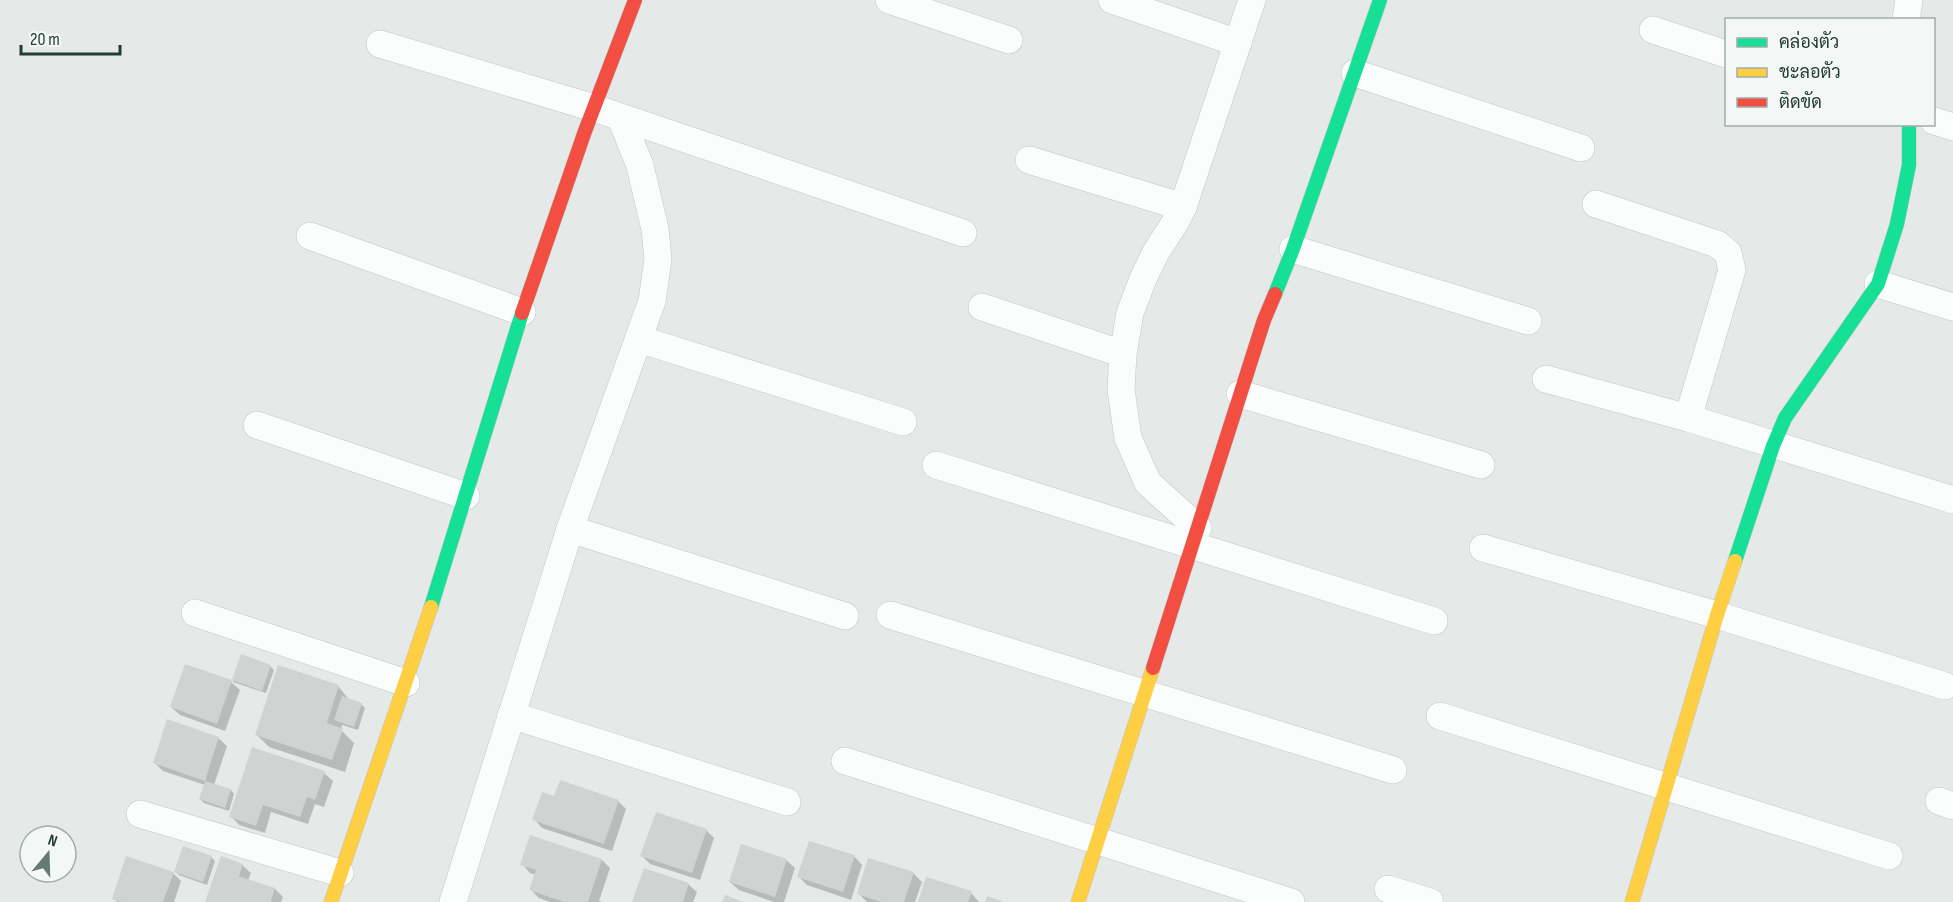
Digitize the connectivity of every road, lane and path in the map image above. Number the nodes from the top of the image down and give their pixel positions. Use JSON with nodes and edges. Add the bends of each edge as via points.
{"nodes":[{"id":1,"x":635,"y":0,"type":"edge"},
{"id":2,"x":890,"y":0,"type":"edge"},
{"id":3,"x":1112,"y":0,"type":"edge"},
{"id":4,"x":1252,"y":0,"type":"edge"},
{"id":5,"x":1380,"y":0,"type":"edge"},
{"id":6,"x":1909,"y":0,"type":"edge"},
{"id":7,"x":1906,"y":18,"type":"edge"},
{"id":8,"x":1653,"y":30,"type":"dead end"},
{"id":9,"x":1009,"y":40,"type":"dead end"},
{"id":10,"x":1238,"y":43,"type":"junction"},
{"id":11,"x":380,"y":44,"type":"dead end"},
{"id":12,"x":1725,"y":54,"type":"edge"},
{"id":13,"x":1355,"y":73,"type":"junction"},
{"id":14,"x":594,"y":108,"type":"junction"},
{"id":15,"x":621,"y":118,"type":"junction"},
{"id":16,"x":1935,"y":121,"type":"edge"},
{"id":17,"x":1909,"y":126,"type":"edge"},
{"id":18,"x":1953,"y":127,"type":"edge"},
{"id":19,"x":1581,"y":148,"type":"dead end"},
{"id":20,"x":1029,"y":160,"type":"dead end"},
{"id":21,"x":1596,"y":204,"type":"dead end"},
{"id":22,"x":1183,"y":207,"type":"junction"},
{"id":23,"x":963,"y":233,"type":"dead end"},
{"id":24,"x":310,"y":236,"type":"dead end"},
{"id":25,"x":1293,"y":249,"type":"junction"},
{"id":26,"x":1878,"y":284,"type":"junction"},
{"id":27,"x":982,"y":307,"type":"dead end"},
{"id":28,"x":1953,"y":307,"type":"edge"},
{"id":29,"x":522,"y":312,"type":"junction"},
{"id":30,"x":1528,"y":321,"type":"dead end"},
{"id":31,"x":639,"y":339,"type":"junction"},
{"id":32,"x":1123,"y":354,"type":"junction"},
{"id":33,"x":1546,"y":379,"type":"dead end"},
{"id":34,"x":1240,"y":394,"type":"junction"},
{"id":35,"x":1688,"y":418,"type":"junction"},
{"id":36,"x":903,"y":423,"type":"dead end"},
{"id":37,"x":257,"y":424,"type":"dead end"},
{"id":38,"x":1773,"y":446,"type":"junction"},
{"id":39,"x":936,"y":465,"type":"dead end"},
{"id":40,"x":1481,"y":465,"type":"dead end"},
{"id":41,"x":466,"y":496,"type":"junction"},
{"id":42,"x":1953,"y":500,"type":"edge"},
{"id":43,"x":570,"y":529,"type":"junction"},
{"id":44,"x":1194,"y":537,"type":"junction"},
{"id":45,"x":1483,"y":548,"type":"dead end"},
{"id":46,"x":195,"y":613,"type":"dead end"},
{"id":47,"x":890,"y":615,"type":"dead end"},
{"id":48,"x":1718,"y":615,"type":"junction"},
{"id":49,"x":845,"y":616,"type":"dead end"},
{"id":50,"x":1434,"y":621,"type":"dead end"},
{"id":51,"x":406,"y":683,"type":"junction"},
{"id":52,"x":1945,"y":686,"type":"dead end"},
{"id":53,"x":1143,"y":694,"type":"junction"},
{"id":54,"x":511,"y":715,"type":"junction"},
{"id":55,"x":1440,"y":716,"type":"dead end"},
{"id":56,"x":845,"y":761,"type":"dead end"},
{"id":57,"x":1393,"y":770,"type":"dead end"},
{"id":58,"x":1667,"y":787,"type":"junction"},
{"id":59,"x":787,"y":802,"type":"dead end"},
{"id":60,"x":140,"y":814,"type":"dead end"},
{"id":61,"x":1098,"y":841,"type":"junction"},
{"id":62,"x":1889,"y":856,"type":"dead end"},
{"id":63,"x":340,"y":873,"type":"junction"},
{"id":64,"x":1388,"y":889,"type":"dead end"},
{"id":65,"x":330,"y":902,"type":"edge"},
{"id":66,"x":453,"y":902,"type":"edge"},
{"id":67,"x":1078,"y":902,"type":"edge"},
{"id":68,"x":1291,"y":902,"type":"edge"},
{"id":69,"x":1430,"y":902,"type":"edge"},
{"id":70,"x":1632,"y":902,"type":"edge"}],
"edges":[{"from":1,"to":14,"type":"street"},
{"from":2,"to":9,"type":"street"},
{"from":3,"to":10,"type":"street"},
{"from":4,"to":10,"type":"street"},
{"from":5,"to":13,"type":"street"},
{"from":6,"to":7,"type":"street"},
{"from":8,"to":12,"type":"street"},
{"from":10,"to":22,"type":"street"},
{"from":11,"to":14,"type":"street"},
{"from":13,"to":19,"type":"street"},
{"from":13,"to":25,"type":"street"},
{"from":14,"to":15,"type":"street"},
{"from":14,"to":29,"type":"street"},
{"from":15,"to":23,"type":"street"},
{"from":15,"to":31,"type":"street","via":[[640,166],[658,260]]},
{"from":16,"to":18,"type":"street"},
{"from":17,"to":26,"type":"street","via":[[1910,165]]},
{"from":20,"to":22,"type":"street"},
{"from":21,"to":35,"type":"street","via":[[1717,244],[1728,253],[1732,270]]},
{"from":22,"to":32,"type":"street","via":[[1143,279],[1130,313]]},
{"from":24,"to":29,"type":"street"},
{"from":25,"to":30,"type":"street"},
{"from":25,"to":34,"type":"street"},
{"from":26,"to":28,"type":"street"},
{"from":26,"to":38,"type":"street","via":[[1798,397]]},
{"from":27,"to":32,"type":"street"},
{"from":29,"to":41,"type":"street"},
{"from":31,"to":36,"type":"street"},
{"from":31,"to":43,"type":"street"},
{"from":32,"to":44,"type":"street","via":[[1121,390],[1128,438],[1148,483]]},
{"from":33,"to":35,"type":"street"},
{"from":34,"to":40,"type":"street"},
{"from":34,"to":44,"type":"street"},
{"from":35,"to":38,"type":"street"},
{"from":37,"to":41,"type":"street"},
{"from":38,"to":42,"type":"street"},
{"from":38,"to":48,"type":"street"},
{"from":39,"to":44,"type":"street"},
{"from":41,"to":51,"type":"street"},
{"from":43,"to":49,"type":"street"},
{"from":43,"to":54,"type":"street"},
{"from":44,"to":50,"type":"street"},
{"from":44,"to":53,"type":"street"},
{"from":45,"to":48,"type":"street"},
{"from":46,"to":51,"type":"street"},
{"from":47,"to":53,"type":"street"},
{"from":48,"to":52,"type":"street"},
{"from":48,"to":58,"type":"street"},
{"from":51,"to":63,"type":"street"},
{"from":53,"to":57,"type":"street"},
{"from":53,"to":61,"type":"street"},
{"from":54,"to":59,"type":"street"},
{"from":54,"to":66,"type":"street"},
{"from":55,"to":58,"type":"street"},
{"from":56,"to":61,"type":"street"},
{"from":58,"to":62,"type":"street"},
{"from":58,"to":70,"type":"street"},
{"from":60,"to":63,"type":"street"},
{"from":61,"to":67,"type":"street"},
{"from":61,"to":68,"type":"street"},
{"from":63,"to":65,"type":"street"},
{"from":64,"to":69,"type":"street"}]}
